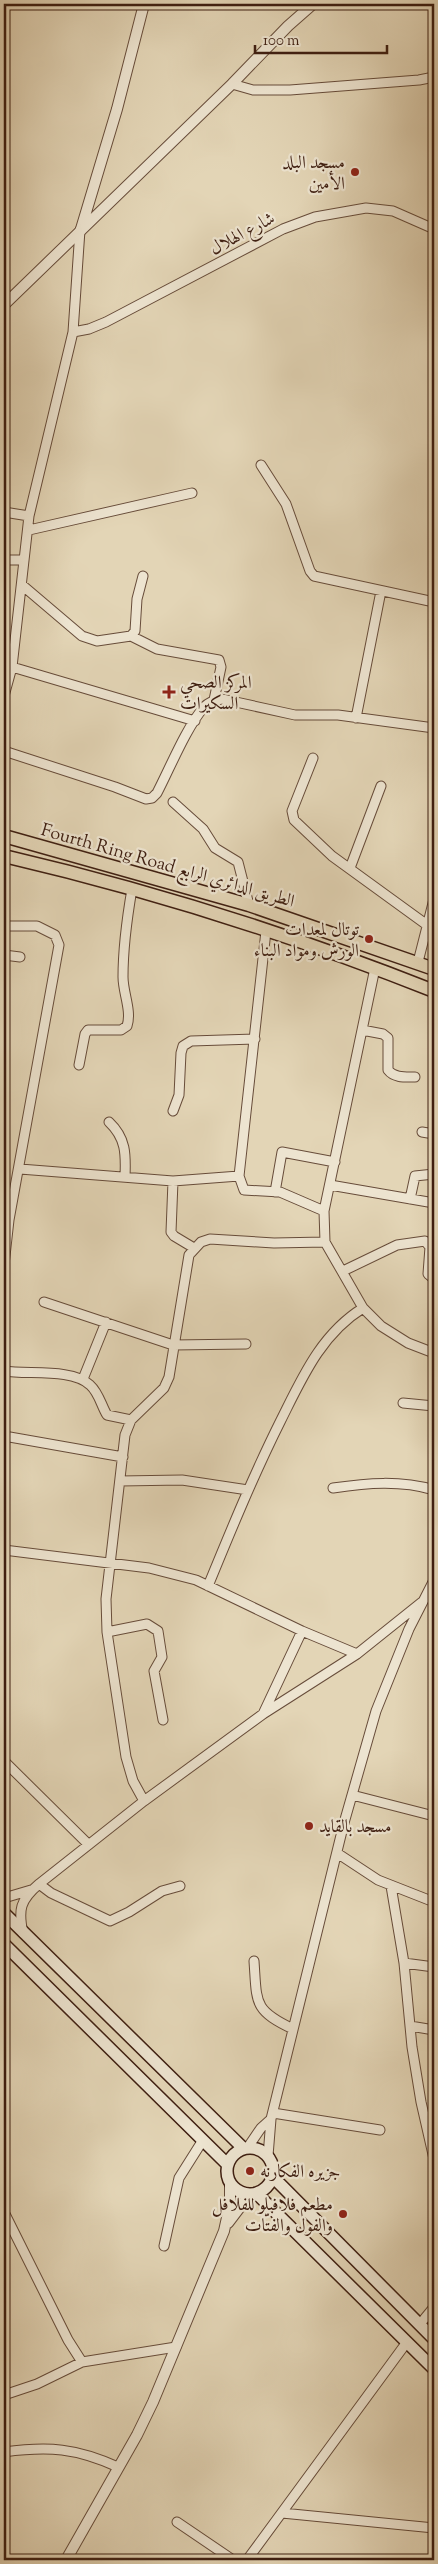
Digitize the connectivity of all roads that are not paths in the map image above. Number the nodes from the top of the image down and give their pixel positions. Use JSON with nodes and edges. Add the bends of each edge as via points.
{"nodes":[{"id":1,"x":144,"y":4,"type":"edge"},
{"id":2,"x":313,"y":4,"type":"edge"},
{"id":3,"x":434,"y":76,"type":"edge"},
{"id":4,"x":232,"y":84,"type":"junction"},
{"id":5,"x":434,"y":229,"type":"edge"},
{"id":6,"x":80,"y":230,"type":"junction"},
{"id":7,"x":4,"y":305,"type":"edge"},
{"id":8,"x":73,"y":332,"type":"junction"},
{"id":9,"x":261,"y":465,"type":"dead end"},
{"id":10,"x":192,"y":493,"type":"dead end"},
{"id":11,"x":4,"y":512,"type":"edge"},
{"id":12,"x":30,"y":516,"type":"junction"},
{"id":13,"x":28,"y":530,"type":"junction"},
{"id":14,"x":4,"y":560,"type":"edge"},
{"id":15,"x":24,"y":560,"type":"junction"},
{"id":16,"x":143,"y":576,"type":"dead end"},
{"id":17,"x":22,"y":585,"type":"junction"},
{"id":18,"x":382,"y":591,"type":"junction"},
{"id":19,"x":434,"y":602,"type":"edge"},
{"id":20,"x":130,"y":636,"type":"junction"},
{"id":21,"x":12,"y":667,"type":"junction"},
{"id":22,"x":4,"y":696,"type":"edge"},
{"id":23,"x":214,"y":700,"type":"junction"},
{"id":24,"x":356,"y":718,"type":"junction"},
{"id":25,"x":195,"y":721,"type":"junction"},
{"id":26,"x":434,"y":728,"type":"edge"},
{"id":27,"x":4,"y":751,"type":"edge"},
{"id":28,"x":313,"y":758,"type":"dead end"},
{"id":29,"x":381,"y":786,"type":"dead end"},
{"id":30,"x":173,"y":802,"type":"dead end"},
{"id":31,"x":4,"y":836,"type":"edge"},
{"id":32,"x":4,"y":856,"type":"edge"},
{"id":33,"x":350,"y":868,"type":"junction"},
{"id":34,"x":132,"y":889,"type":"junction"},
{"id":35,"x":434,"y":898,"type":"edge"},
{"id":36,"x":248,"y":905,"type":"junction"},
{"id":37,"x":427,"y":925,"type":"junction"},
{"id":38,"x":4,"y":926,"type":"edge"},
{"id":39,"x":266,"y":931,"type":"junction"},
{"id":40,"x":4,"y":955,"type":"edge"},
{"id":41,"x":20,"y":957,"type":"dead end"},
{"id":42,"x":418,"y":962,"type":"junction"},
{"id":43,"x":375,"y":968,"type":"junction"},
{"id":44,"x":434,"y":969,"type":"edge"},
{"id":45,"x":434,"y":991,"type":"edge"},
{"id":46,"x":362,"y":1030,"type":"junction"},
{"id":47,"x":255,"y":1039,"type":"junction"},
{"id":48,"x":79,"y":1065,"type":"dead end"},
{"id":49,"x":416,"y":1077,"type":"dead end"},
{"id":50,"x":173,"y":1111,"type":"dead end"},
{"id":51,"x":109,"y":1122,"type":"dead end"},
{"id":52,"x":422,"y":1132,"type":"dead end"},
{"id":53,"x":434,"y":1134,"type":"edge"},
{"id":54,"x":335,"y":1162,"type":"junction"},
{"id":55,"x":20,"y":1169,"type":"junction"},
{"id":56,"x":434,"y":1174,"type":"edge"},
{"id":57,"x":125,"y":1176,"type":"junction"},
{"id":58,"x":239,"y":1176,"type":"junction"},
{"id":59,"x":173,"y":1182,"type":"junction"},
{"id":60,"x":330,"y":1185,"type":"junction"},
{"id":61,"x":275,"y":1192,"type":"junction"},
{"id":62,"x":410,"y":1199,"type":"junction"},
{"id":63,"x":434,"y":1202,"type":"edge"},
{"id":64,"x":324,"y":1210,"type":"junction"},
{"id":65,"x":325,"y":1242,"type":"junction"},
{"id":66,"x":194,"y":1248,"type":"junction"},
{"id":67,"x":4,"y":1265,"type":"edge"},
{"id":68,"x":343,"y":1271,"type":"junction"},
{"id":69,"x":434,"y":1279,"type":"edge"},
{"id":70,"x":44,"y":1302,"type":"dead end"},
{"id":71,"x":363,"y":1308,"type":"junction"},
{"id":72,"x":106,"y":1322,"type":"junction"},
{"id":73,"x":246,"y":1344,"type":"dead end"},
{"id":74,"x":173,"y":1345,"type":"junction"},
{"id":75,"x":434,"y":1353,"type":"edge"},
{"id":76,"x":4,"y":1371,"type":"edge"},
{"id":77,"x":83,"y":1379,"type":"junction"},
{"id":78,"x":403,"y":1404,"type":"dead end"},
{"id":79,"x":434,"y":1406,"type":"edge"},
{"id":80,"x":131,"y":1420,"type":"junction"},
{"id":81,"x":4,"y":1436,"type":"edge"},
{"id":82,"x":123,"y":1457,"type":"junction"},
{"id":83,"x":120,"y":1480,"type":"junction"},
{"id":84,"x":333,"y":1488,"type":"dead end"},
{"id":85,"x":248,"y":1490,"type":"junction"},
{"id":86,"x":434,"y":1490,"type":"edge"},
{"id":87,"x":4,"y":1550,"type":"edge"},
{"id":88,"x":111,"y":1562,"type":"junction"},
{"id":89,"x":434,"y":1580,"type":"edge"},
{"id":90,"x":208,"y":1586,"type":"junction"},
{"id":91,"x":432,"y":1596,"type":"edge"},
{"id":92,"x":302,"y":1631,"type":"junction"},
{"id":93,"x":107,"y":1632,"type":"junction"},
{"id":94,"x":357,"y":1654,"type":"junction"},
{"id":95,"x":263,"y":1714,"type":"junction"},
{"id":96,"x":163,"y":1720,"type":"dead end"},
{"id":97,"x":4,"y":1761,"type":"edge"},
{"id":98,"x":352,"y":1795,"type":"junction"},
{"id":99,"x":144,"y":1801,"type":"junction"},
{"id":100,"x":434,"y":1816,"type":"edge"},
{"id":101,"x":88,"y":1844,"type":"junction"},
{"id":102,"x":337,"y":1853,"type":"junction"},
{"id":103,"x":39,"y":1884,"type":"junction"},
{"id":104,"x":180,"y":1886,"type":"dead end"},
{"id":105,"x":391,"y":1886,"type":"junction"},
{"id":106,"x":32,"y":1890,"type":"junction"},
{"id":107,"x":4,"y":1898,"type":"edge"},
{"id":108,"x":434,"y":1902,"type":"edge"},
{"id":109,"x":4,"y":1913,"type":"edge"},
{"id":110,"x":23,"y":1933,"type":"junction"},
{"id":111,"x":5,"y":1946,"type":"edge"},
{"id":112,"x":254,"y":1961,"type":"dead end"},
{"id":113,"x":404,"y":1963,"type":"junction"},
{"id":114,"x":434,"y":1967,"type":"edge"},
{"id":115,"x":410,"y":2026,"type":"junction"},
{"id":116,"x":293,"y":2029,"type":"junction"},
{"id":117,"x":434,"y":2030,"type":"edge"},
{"id":118,"x":272,"y":2116,"type":"junction"},
{"id":119,"x":380,"y":2130,"type":"dead end"},
{"id":120,"x":204,"y":2140,"type":"junction"},
{"id":121,"x":246,"y":2148,"type":"junction"},
{"id":122,"x":268,"y":2156,"type":"junction"},
{"id":123,"x":434,"y":2159,"type":"edge"},
{"id":124,"x":227,"y":2164,"type":"junction"},
{"id":125,"x":272,"y":2176,"type":"junction"},
{"id":126,"x":230,"y":2183,"type":"junction"},
{"id":127,"x":253,"y":2193,"type":"junction"},
{"id":128,"x":4,"y":2212,"type":"edge"},
{"id":129,"x":224,"y":2231,"type":"junction"},
{"id":130,"x":164,"y":2246,"type":"dead end"},
{"id":131,"x":434,"y":2307,"type":"edge"},
{"id":132,"x":420,"y":2324,"type":"junction"},
{"id":133,"x":434,"y":2338,"type":"edge"},
{"id":134,"x":407,"y":2342,"type":"junction"},
{"id":135,"x":176,"y":2346,"type":"junction"},
{"id":136,"x":82,"y":2362,"type":"junction"},
{"id":137,"x":434,"y":2368,"type":"edge"},
{"id":138,"x":4,"y":2395,"type":"edge"},
{"id":139,"x":4,"y":2452,"type":"edge"},
{"id":140,"x":118,"y":2467,"type":"junction"},
{"id":141,"x":282,"y":2513,"type":"junction"},
{"id":142,"x":176,"y":2522,"type":"dead end"},
{"id":143,"x":434,"y":2528,"type":"edge"},
{"id":144,"x":66,"y":2560,"type":"edge"},
{"id":145,"x":233,"y":2560,"type":"edge"},
{"id":146,"x":247,"y":2560,"type":"edge"}],
"edges":[{"from":1,"to":6,"type":"street","via":[[117,109]]},
{"from":2,"to":4,"type":"street"},
{"from":3,"to":4,"type":"street","via":[[419,80],[290,90],[253,90]]},
{"from":4,"to":6,"type":"street"},
{"from":5,"to":8,"type":"street","name":"شارع الهلال","via":[[393,211],[366,208],[315,217],[283,229],[106,322]]},
{"from":6,"to":7,"type":"street"},
{"from":6,"to":8,"type":"street"},
{"from":8,"to":12,"type":"street"},
{"from":9,"to":18,"type":"street","via":[[286,504],[307,565],[314,576]]},
{"from":10,"to":13,"type":"street"},
{"from":11,"to":12,"type":"street"},
{"from":12,"to":13,"type":"street"},
{"from":13,"to":15,"type":"street"},
{"from":14,"to":15,"type":"street"},
{"from":15,"to":17,"type":"street"},
{"from":16,"to":20,"type":"street","via":[[137,599],[137,626]]},
{"from":17,"to":20,"type":"street","via":[[82,636],[91,640]]},
{"from":17,"to":21,"type":"street"},
{"from":18,"to":19,"type":"street"},
{"from":18,"to":24,"type":"street"},
{"from":20,"to":23,"type":"street","via":[[157,649],[219,660],[221,667]]},
{"from":21,"to":22,"type":"street"},
{"from":21,"to":25,"type":"street"},
{"from":23,"to":24,"type":"street","via":[[295,715]]},
{"from":23,"to":25,"type":"street","via":[[205,706]]},
{"from":24,"to":26,"type":"street"},
{"from":25,"to":27,"type":"street","via":[[157,793],[146,799]]},
{"from":28,"to":33,"type":"street","via":[[292,816],[332,856]]},
{"from":29,"to":33,"type":"street"},
{"from":30,"to":36,"type":"street","via":[[203,829],[215,848],[238,862]]},
{"from":31,"to":36,"type":"main road","name":"Fourth Ring Road الطريق الدائري الرابع"},
{"from":32,"to":34,"type":"main road","name":"Fourth Ring Road الطريق الدائري الرابع"},
{"from":33,"to":37,"type":"street"},
{"from":34,"to":39,"type":"main road","name":"Fourth Ring Road الطريق الدائري الرابع"},
{"from":34,"to":48,"type":"street","via":[[123,979],[129,1020],[121,1030],[88,1030]]},
{"from":35,"to":37,"type":"street"},
{"from":36,"to":42,"type":"main road","name":"Fourth Ring Road الطريق الدائري الرابع"},
{"from":37,"to":42,"type":"street"},
{"from":38,"to":55,"type":"street","via":[[37,926],[55,935],[59,945]]},
{"from":39,"to":43,"type":"main road","name":"Fourth Ring Road الطريق الدائري الرابع"},
{"from":39,"to":47,"type":"street"},
{"from":40,"to":41,"type":"street"},
{"from":42,"to":44,"type":"main road","name":"Fourth Ring Road الطريق الدائري الرابع"},
{"from":43,"to":45,"type":"main road","name":"Fourth Ring Road الطريق الدائري الرابع"},
{"from":43,"to":46,"type":"street"},
{"from":46,"to":49,"type":"street","via":[[384,1034],[388,1038],[390,1073]]},
{"from":46,"to":54,"type":"street"},
{"from":47,"to":50,"type":"street","via":[[190,1040],[186,1043],[181,1053],[178,1095]]},
{"from":47,"to":58,"type":"street"},
{"from":51,"to":57,"type":"street","via":[[120,1132],[126,1150]]},
{"from":52,"to":53,"type":"street"},
{"from":54,"to":60,"type":"street"},
{"from":54,"to":61,"type":"street","via":[[282,1152]]},
{"from":55,"to":57,"type":"street"},
{"from":55,"to":67,"type":"street"},
{"from":56,"to":62,"type":"street","via":[[415,1176]]},
{"from":57,"to":59,"type":"street"},
{"from":58,"to":59,"type":"street"},
{"from":58,"to":61,"type":"street","via":[[244,1190]]},
{"from":59,"to":66,"type":"street","via":[[171,1232]]},
{"from":60,"to":62,"type":"street"},
{"from":60,"to":64,"type":"street"},
{"from":61,"to":64,"type":"street","via":[[294,1196]]},
{"from":62,"to":63,"type":"street"},
{"from":64,"to":65,"type":"street"},
{"from":65,"to":66,"type":"street","via":[[210,1239]]},
{"from":65,"to":68,"type":"street"},
{"from":66,"to":74,"type":"street"},
{"from":68,"to":69,"type":"street","via":[[397,1245],[425,1241],[430,1247],[428,1274]]},
{"from":68,"to":71,"type":"street"},
{"from":70,"to":72,"type":"street"},
{"from":71,"to":75,"type":"street","via":[[381,1326],[408,1343]]},
{"from":71,"to":85,"type":"street","via":[[346,1318],[316,1353]]},
{"from":72,"to":74,"type":"street"},
{"from":72,"to":77,"type":"street"},
{"from":73,"to":74,"type":"street"},
{"from":74,"to":80,"type":"street","via":[[169,1377],[164,1388]]},
{"from":76,"to":77,"type":"street","via":[[73,1375]]},
{"from":77,"to":80,"type":"street","via":[[95,1391],[107,1415]]},
{"from":78,"to":79,"type":"street"},
{"from":80,"to":82,"type":"street","via":[[125,1435]]},
{"from":81,"to":82,"type":"street"},
{"from":82,"to":83,"type":"street"},
{"from":83,"to":85,"type":"street","via":[[182,1480]]},
{"from":83,"to":88,"type":"street"},
{"from":84,"to":86,"type":"street","via":[[390,1483],[415,1484]]},
{"from":85,"to":90,"type":"street"},
{"from":87,"to":88,"type":"street"},
{"from":88,"to":90,"type":"street","via":[[149,1568]]},
{"from":88,"to":93,"type":"street","via":[[106,1599]]},
{"from":89,"to":91,"type":"street"},
{"from":90,"to":92,"type":"street"},
{"from":91,"to":94,"type":"street"},
{"from":91,"to":98,"type":"street","via":[[409,1630],[376,1711]]},
{"from":92,"to":94,"type":"street"},
{"from":92,"to":95,"type":"street"},
{"from":93,"to":96,"type":"street","via":[[147,1624],[158,1631],[162,1657],[155,1666],[154,1675]]},
{"from":93,"to":99,"type":"street","via":[[126,1757],[133,1781]]},
{"from":94,"to":95,"type":"street"},
{"from":95,"to":99,"type":"street"},
{"from":97,"to":101,"type":"street"},
{"from":98,"to":100,"type":"street"},
{"from":98,"to":102,"type":"street"},
{"from":99,"to":101,"type":"street"},
{"from":101,"to":103,"type":"street"},
{"from":102,"to":105,"type":"street"},
{"from":102,"to":116,"type":"street"},
{"from":103,"to":104,"type":"street","via":[[110,1921],[144,1900]]},
{"from":103,"to":106,"type":"street"},
{"from":105,"to":108,"type":"street"},
{"from":105,"to":113,"type":"street"},
{"from":106,"to":107,"type":"street"},
{"from":106,"to":110,"type":"street","via":[[20,1907]]},
{"from":109,"to":110,"type":"main road"},
{"from":110,"to":121,"type":"main road"},
{"from":111,"to":120,"type":"main road"},
{"from":112,"to":116,"type":"street","via":[[257,1999],[264,2012]]},
{"from":113,"to":114,"type":"street"},
{"from":113,"to":115,"type":"street"},
{"from":115,"to":117,"type":"street"},
{"from":115,"to":123,"type":"street","via":[[421,2102]]},
{"from":116,"to":118,"type":"street"},
{"from":118,"to":119,"type":"street"},
{"from":118,"to":121,"type":"street"},
{"from":118,"to":122,"type":"street"},
{"from":120,"to":124,"type":"main road"},
{"from":120,"to":130,"type":"street","via":[[179,2178]]},
{"from":121,"to":122,"type":"main road","via":[[259,2150]]},
{"from":121,"to":124,"type":"main road","via":[[236,2152]]},
{"from":122,"to":125,"type":"main road","via":[[272,2163]]},
{"from":124,"to":126,"type":"main road"},
{"from":125,"to":127,"type":"main road","via":[[266,2187]]},
{"from":125,"to":132,"type":"main road"},
{"from":126,"to":127,"type":"main road","via":[[239,2191]]},
{"from":126,"to":129,"type":"street","via":[[230,2204]]},
{"from":127,"to":129,"type":"street"},
{"from":127,"to":134,"type":"main road"},
{"from":128,"to":136,"type":"street"},
{"from":129,"to":135,"type":"street"},
{"from":131,"to":132,"type":"street"},
{"from":132,"to":133,"type":"main road"},
{"from":134,"to":137,"type":"main road"},
{"from":134,"to":141,"type":"street"},
{"from":135,"to":136,"type":"street"},
{"from":135,"to":140,"type":"street","via":[[153,2402]]},
{"from":136,"to":138,"type":"street","via":[[37,2384]]},
{"from":139,"to":140,"type":"street","via":[[40,2448],[81,2452]]},
{"from":140,"to":144,"type":"street"},
{"from":141,"to":143,"type":"street"},
{"from":141,"to":146,"type":"street"},
{"from":142,"to":145,"type":"street"}]}
